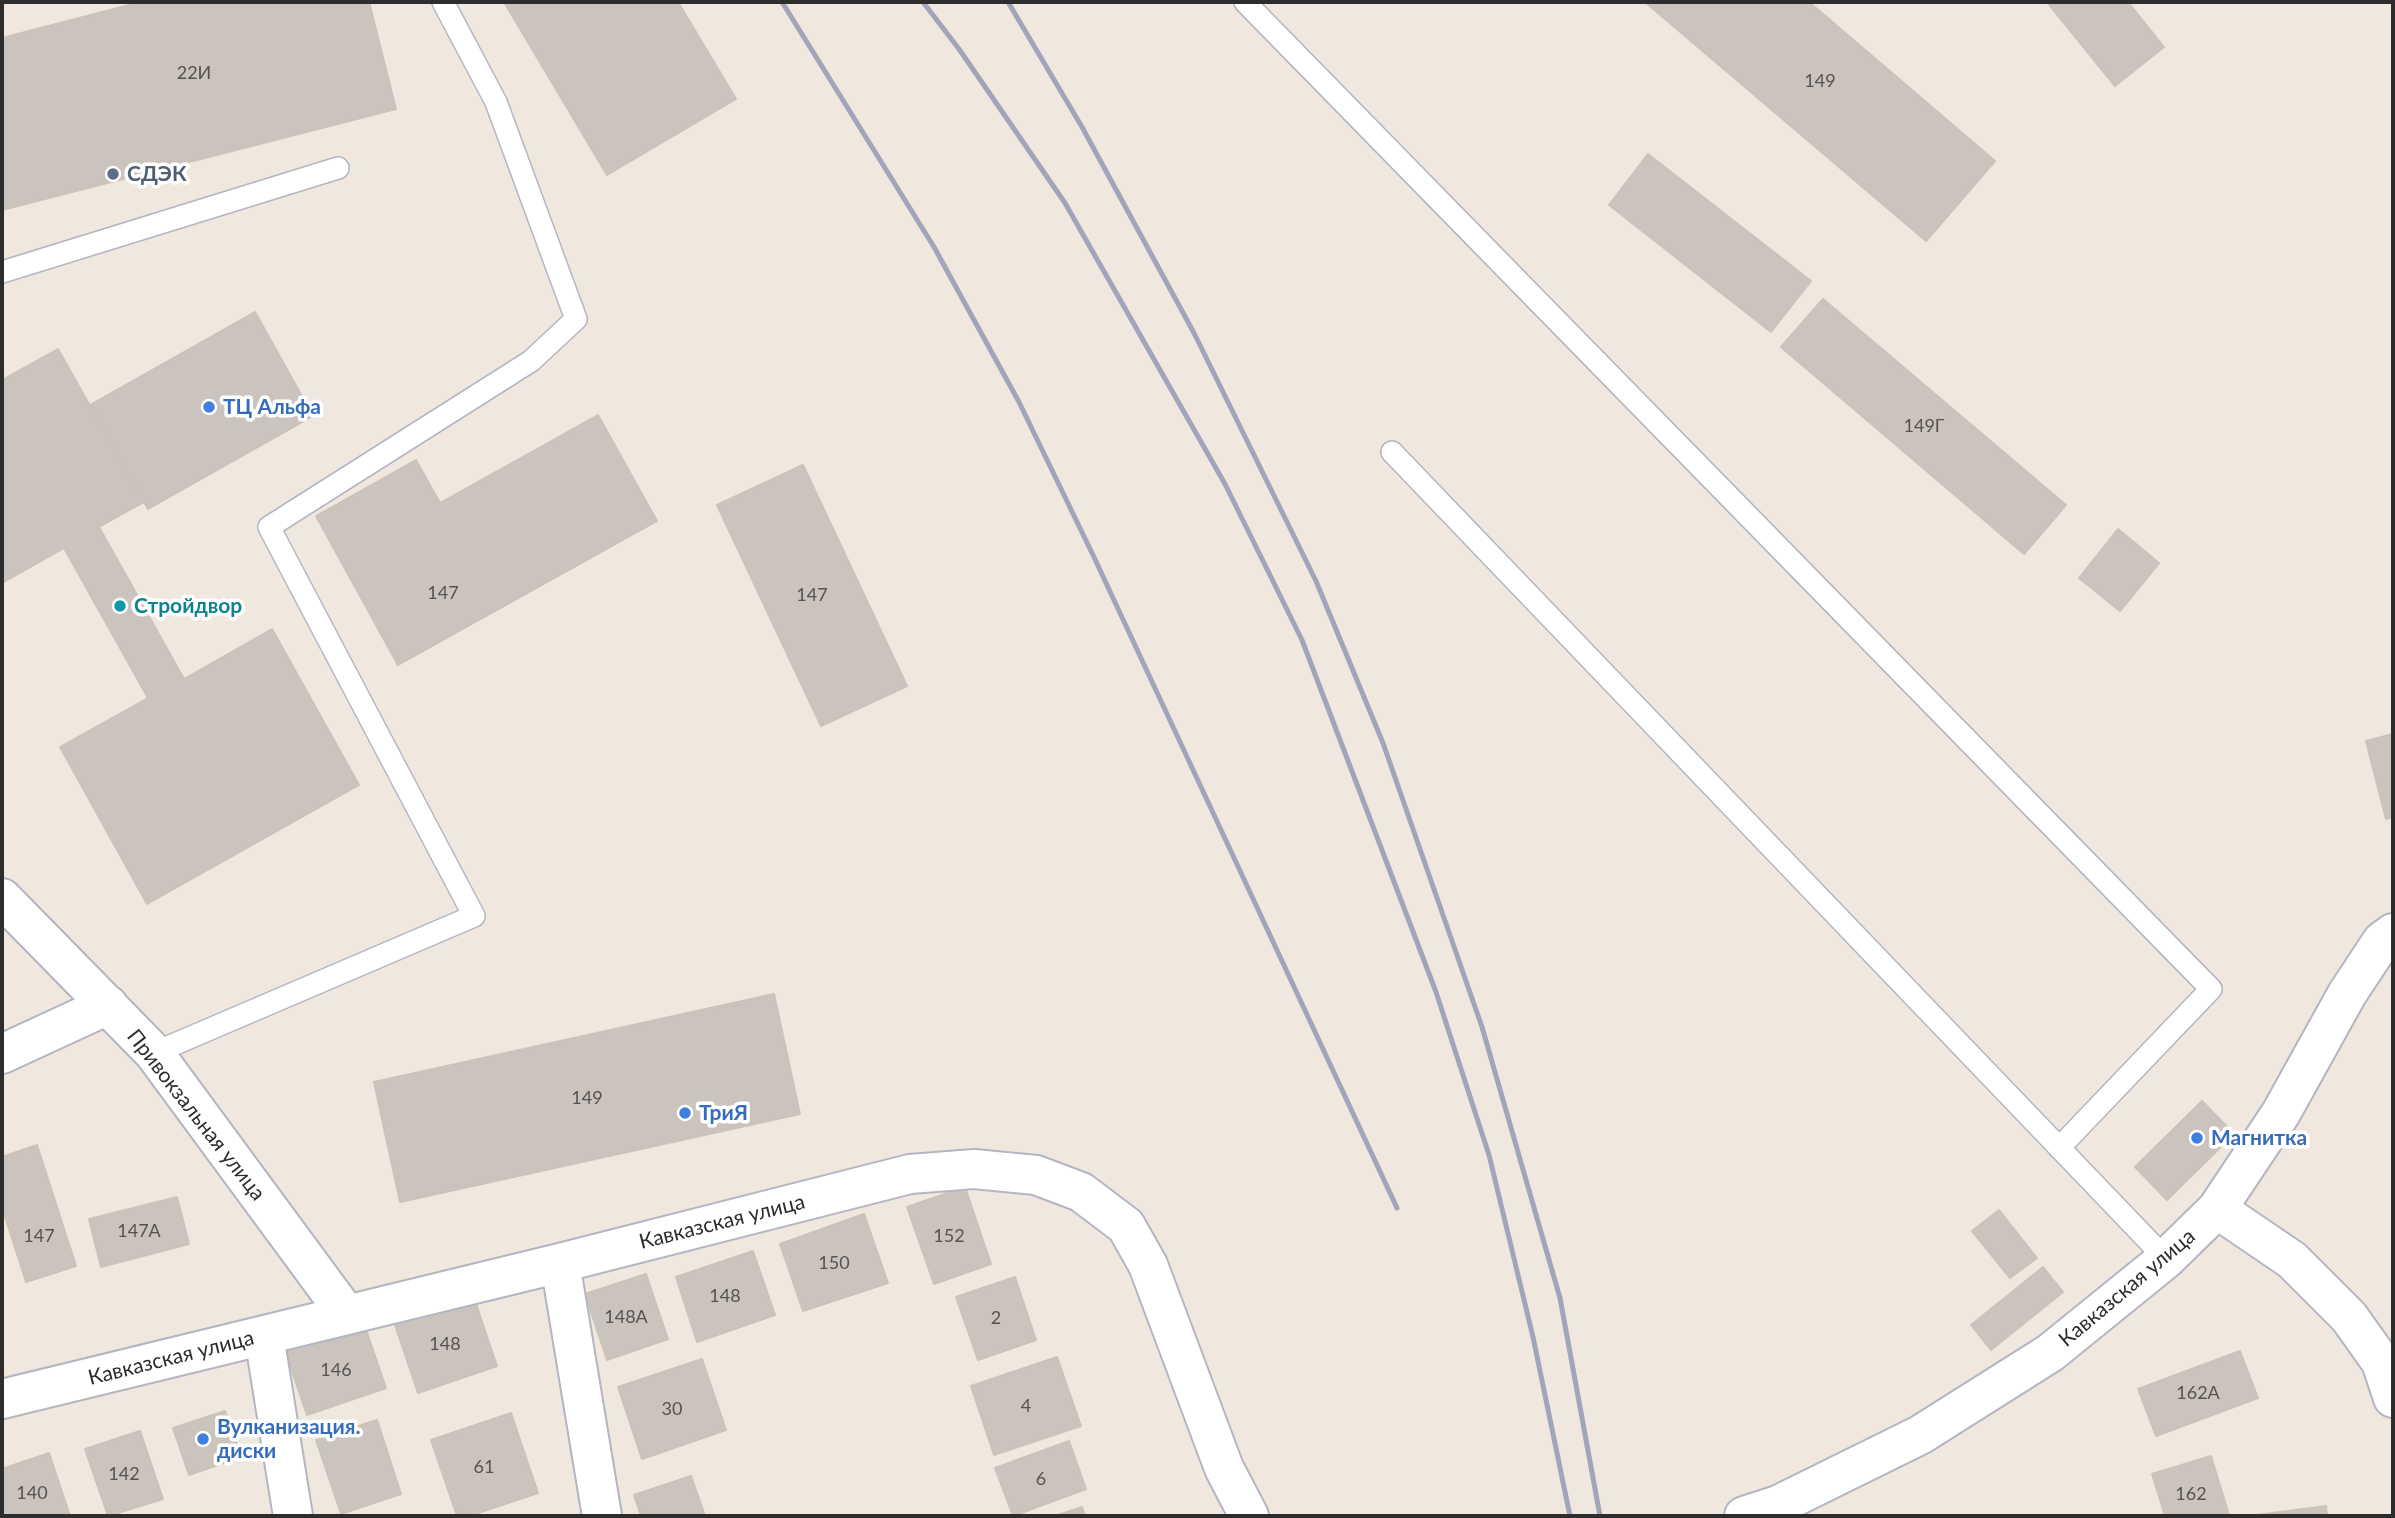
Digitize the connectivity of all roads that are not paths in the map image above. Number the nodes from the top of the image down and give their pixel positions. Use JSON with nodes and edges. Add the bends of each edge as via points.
{"nodes":[{"id":1,"x":443,"y":2,"type":"edge"},
{"id":2,"x":1245,"y":2,"type":"edge"},
{"id":3,"x":338,"y":168,"type":"dead end"},
{"id":4,"x":2,"y":272,"type":"edge"},
{"id":5,"x":1392,"y":452,"type":"dead end"},
{"id":6,"x":2,"y":898,"type":"edge"},
{"id":7,"x":2393,"y":933,"type":"edge"},
{"id":8,"x":108,"y":1005,"type":"junction"},
{"id":9,"x":154,"y":1053,"type":"junction"},
{"id":10,"x":2,"y":1054,"type":"edge"},
{"id":11,"x":2059,"y":1148,"type":"junction"},
{"id":12,"x":2217,"y":1209,"type":"junction"},
{"id":13,"x":2166,"y":1258,"type":"junction"},
{"id":14,"x":560,"y":1263,"type":"junction"},
{"id":15,"x":347,"y":1315,"type":"junction"},
{"id":16,"x":264,"y":1336,"type":"junction"},
{"id":17,"x":2393,"y":1398,"type":"edge"},
{"id":18,"x":2,"y":1399,"type":"edge"},
{"id":19,"x":293,"y":1516,"type":"edge"},
{"id":20,"x":602,"y":1516,"type":"edge"},
{"id":21,"x":1250,"y":1516,"type":"edge"},
{"id":22,"x":1744,"y":1516,"type":"edge"}],
"edges":[{"from":1,"to":9,"type":"lane","via":[[496,102],[576,319],[531,361],[269,527],[474,916]]},
{"from":2,"to":11,"type":"lane","via":[[2211,989]]},
{"from":3,"to":4,"type":"lane"},
{"from":5,"to":11,"type":"lane"},
{"from":6,"to":8,"type":"main road","name":"Привокзальная улица"},
{"from":7,"to":12,"type":"main road","name":"Кавказская улица","via":[[2347,994],[2281,1113]]},
{"from":8,"to":9,"type":"main road","name":"Привокзальная улица"},
{"from":8,"to":10,"type":"main road"},
{"from":9,"to":15,"type":"main road","name":"Привокзальная улица"},
{"from":11,"to":13,"type":"lane"},
{"from":12,"to":13,"type":"main road","name":"Кавказская улица"},
{"from":12,"to":17,"type":"main road","via":[[2292,1260],[2349,1317],[2381,1362]]},
{"from":13,"to":22,"type":"main road","name":"Кавказская улица","via":[[2050,1353],[1920,1435],[1778,1505]]},
{"from":14,"to":15,"type":"main road","name":"Кавказская улица"},
{"from":14,"to":20,"type":"main road"},
{"from":14,"to":21,"type":"main road","name":"Кавказская улица","via":[[910,1174],[974,1169],[1036,1175],[1081,1192],[1126,1226],[1148,1265],[1224,1468]]},
{"from":15,"to":16,"type":"main road","name":"Кавказская улица"},
{"from":16,"to":18,"type":"main road","name":"Кавказская улица"},
{"from":16,"to":19,"type":"main road"}]}
